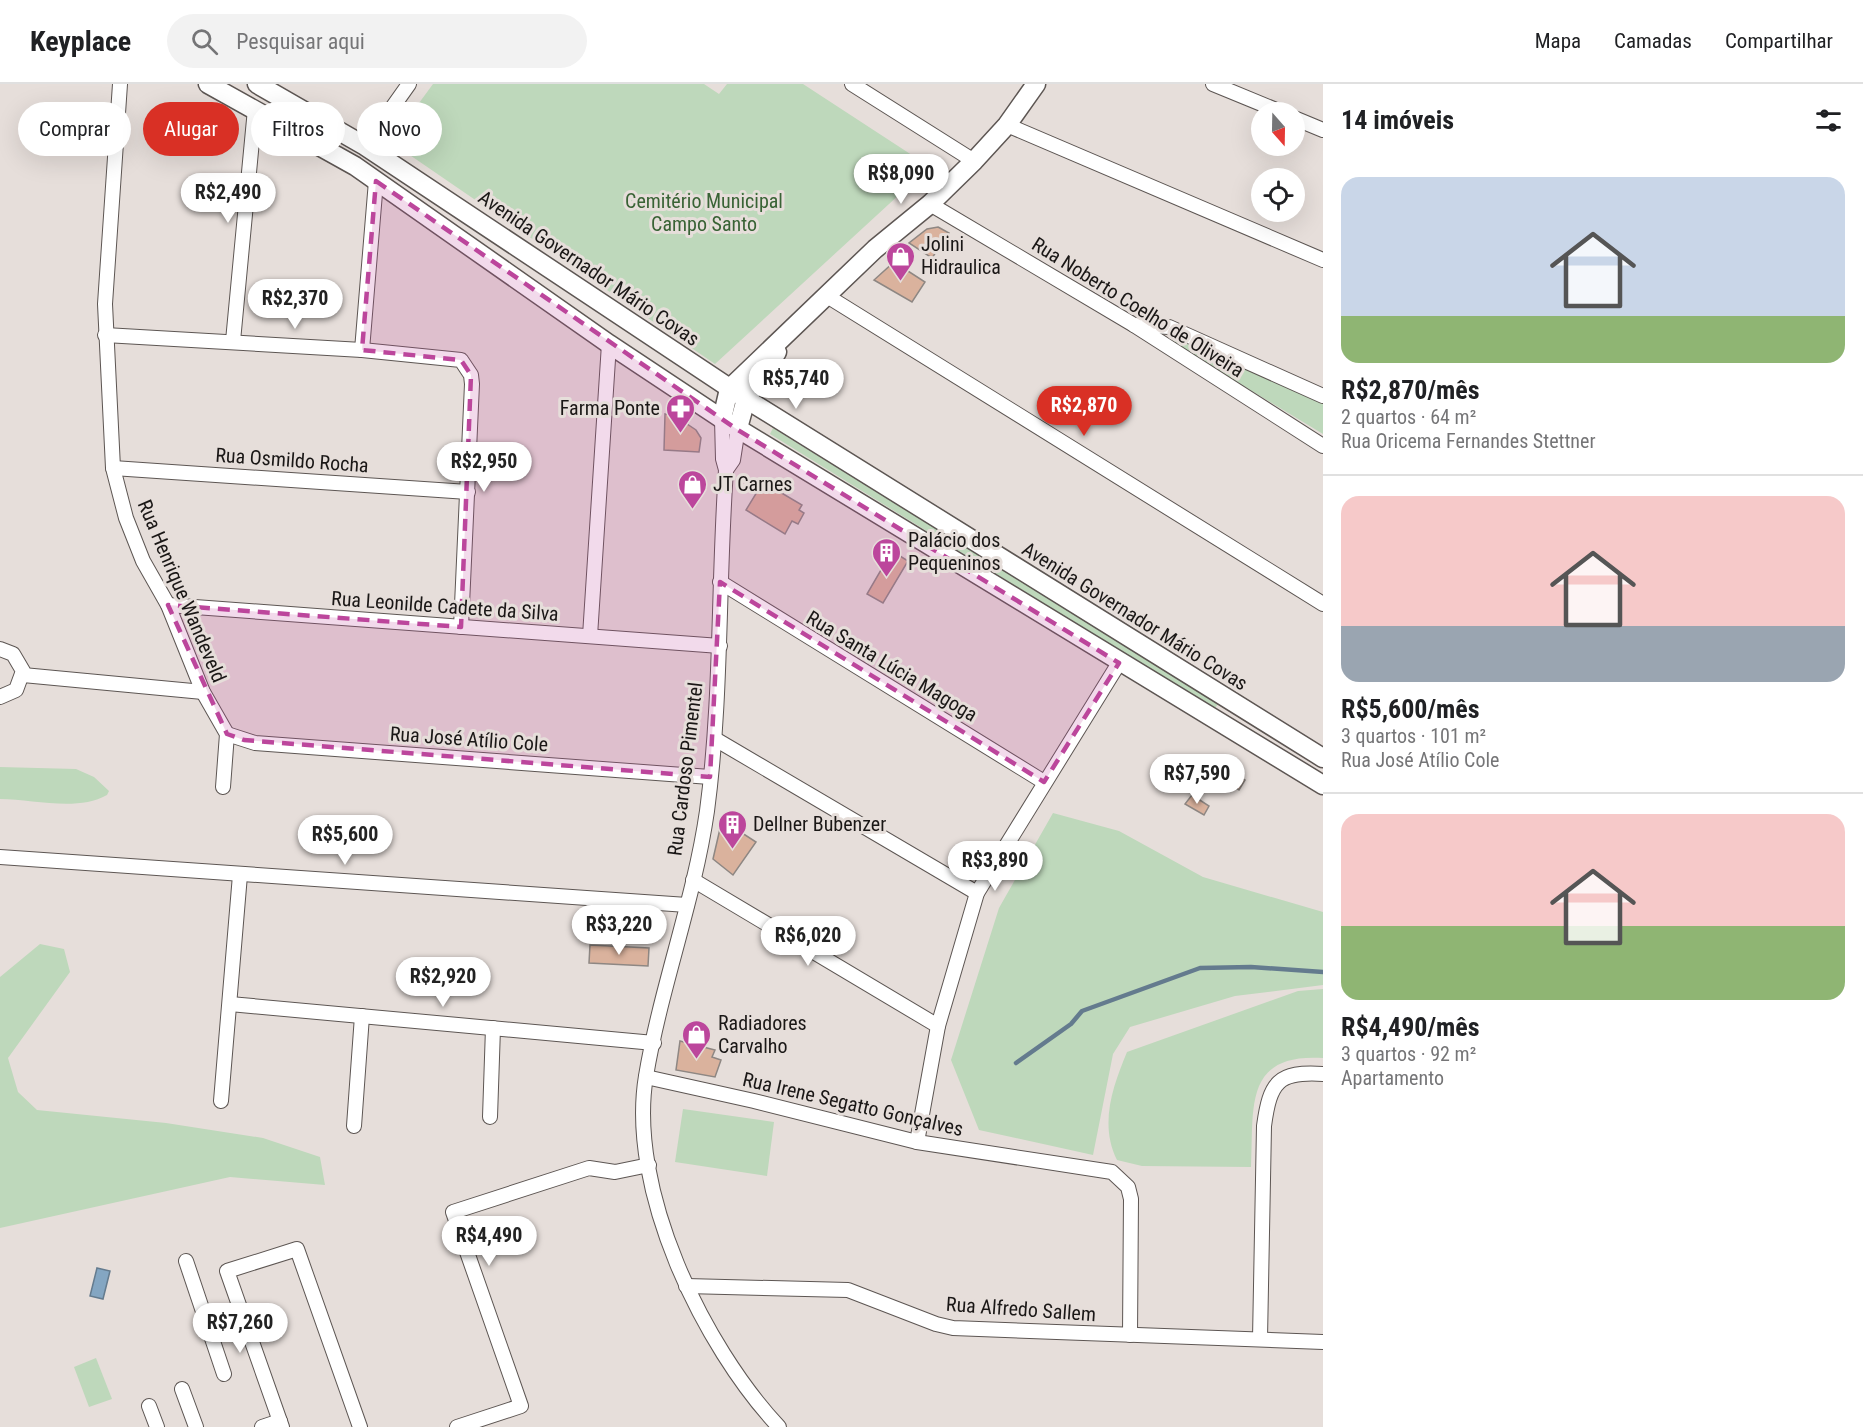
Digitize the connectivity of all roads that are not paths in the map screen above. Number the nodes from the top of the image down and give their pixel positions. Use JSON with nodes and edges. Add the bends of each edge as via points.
{"nodes":[{"id":1,"x":120,"y":84,"type":"edge"},
{"id":2,"x":208,"y":84,"type":"edge"},
{"id":3,"x":257,"y":84,"type":"edge"},
{"id":4,"x":409,"y":84,"type":"edge"},
{"id":5,"x":852,"y":84,"type":"edge"},
{"id":6,"x":1036,"y":84,"type":"edge"},
{"id":7,"x":1213,"y":84,"type":"edge"},
{"id":8,"x":396,"y":102,"type":"edge"},
{"id":9,"x":1257,"y":102,"type":"edge"},
{"id":10,"x":251,"y":108,"type":"edge"},
{"id":11,"x":1305,"y":123,"type":"edge"},
{"id":12,"x":1007,"y":125,"type":"junction"},
{"id":13,"x":1323,"y":130,"type":"edge"},
{"id":14,"x":357,"y":141,"type":"edge"},
{"id":15,"x":251,"y":152,"type":"edge"},
{"id":16,"x":335,"y":156,"type":"edge"},
{"id":17,"x":380,"y":156,"type":"edge"},
{"id":18,"x":974,"y":161,"type":"junction"},
{"id":19,"x":376,"y":180,"type":"junction"},
{"id":20,"x":930,"y":204,"type":"junction"},
{"id":21,"x":1323,"y":260,"type":"edge"},
{"id":22,"x":827,"y":296,"type":"junction"},
{"id":23,"x":1134,"y":325,"type":"junction"},
{"id":24,"x":105,"y":334,"type":"junction"},
{"id":25,"x":782,"y":339,"type":"junction"},
{"id":26,"x":233,"y":341,"type":"junction"},
{"id":27,"x":609,"y":344,"type":"junction"},
{"id":28,"x":362,"y":350,"type":"junction"},
{"id":29,"x":729,"y":389,"type":"junction"},
{"id":30,"x":1323,"y":396,"type":"edge"},
{"id":31,"x":746,"y":399,"type":"junction"},
{"id":32,"x":722,"y":419,"type":"junction"},
{"id":33,"x":738,"y":428,"type":"junction"},
{"id":34,"x":1323,"y":446,"type":"edge"},
{"id":35,"x":114,"y":468,"type":"junction"},
{"id":36,"x":726,"y":471,"type":"junction"},
{"id":37,"x":468,"y":492,"type":"junction"},
{"id":38,"x":720,"y":582,"type":"junction"},
{"id":39,"x":1323,"y":604,"type":"edge"},
{"id":40,"x":168,"y":605,"type":"junction"},
{"id":41,"x":461,"y":627,"type":"junction"},
{"id":42,"x":590,"y":636,"type":"junction"},
{"id":43,"x":720,"y":646,"type":"junction"},
{"id":44,"x":0,"y":649,"type":"edge"},
{"id":45,"x":1119,"y":663,"type":"junction"},
{"id":46,"x":23,"y":675,"type":"junction"},
{"id":47,"x":203,"y":692,"type":"junction"},
{"id":48,"x":0,"y":697,"type":"edge"},
{"id":49,"x":227,"y":734,"type":"junction"},
{"id":50,"x":1240,"y":735,"type":"junction"},
{"id":51,"x":714,"y":740,"type":"junction"},
{"id":52,"x":1323,"y":759,"type":"edge"},
{"id":53,"x":710,"y":777,"type":"junction"},
{"id":54,"x":1044,"y":782,"type":"junction"},
{"id":55,"x":1323,"y":785,"type":"edge"},
{"id":56,"x":223,"y":787,"type":"dead end"},
{"id":57,"x":0,"y":857,"type":"edge"},
{"id":58,"x":240,"y":875,"type":"junction"},
{"id":59,"x":693,"y":880,"type":"junction"},
{"id":60,"x":977,"y":893,"type":"junction"},
{"id":61,"x":687,"y":905,"type":"junction"},
{"id":62,"x":230,"y":1004,"type":"junction"},
{"id":63,"x":362,"y":1016,"type":"junction"},
{"id":64,"x":938,"y":1026,"type":"junction"},
{"id":65,"x":493,"y":1028,"type":"junction"},
{"id":66,"x":654,"y":1043,"type":"junction"},
{"id":67,"x":1323,"y":1074,"type":"edge"},
{"id":68,"x":646,"y":1077,"type":"junction"},
{"id":69,"x":221,"y":1101,"type":"dead end"},
{"id":70,"x":490,"y":1117,"type":"dead end"},
{"id":71,"x":354,"y":1126,"type":"dead end"},
{"id":72,"x":917,"y":1142,"type":"junction"},
{"id":73,"x":648,"y":1165,"type":"junction"},
{"id":74,"x":186,"y":1261,"type":"dead end"},
{"id":75,"x":686,"y":1286,"type":"junction"},
{"id":76,"x":246,"y":1325,"type":"junction"},
{"id":77,"x":1130,"y":1335,"type":"junction"},
{"id":78,"x":211,"y":1336,"type":"junction"},
{"id":79,"x":1260,"y":1339,"type":"junction"},
{"id":80,"x":1323,"y":1342,"type":"edge"},
{"id":81,"x":224,"y":1374,"type":"dead end"},
{"id":82,"x":182,"y":1389,"type":"dead end"},
{"id":83,"x":150,"y":1406,"type":"dead end"},
{"id":84,"x":281,"y":1424,"type":"edge"},
{"id":85,"x":157,"y":1427,"type":"edge"},
{"id":86,"x":196,"y":1427,"type":"edge"},
{"id":87,"x":262,"y":1427,"type":"edge"},
{"id":88,"x":360,"y":1427,"type":"edge"},
{"id":89,"x":457,"y":1427,"type":"edge"},
{"id":90,"x":779,"y":1427,"type":"edge"}],
"edges":[{"from":1,"to":24,"type":"street","name":"Rua Henrique Wandeveld"},
{"from":2,"to":10,"type":"main road"},
{"from":3,"to":14,"type":"main road","name":"Avenida Governador Mário Covas"},
{"from":4,"to":8,"type":"street"},
{"from":5,"to":18,"type":"street"},
{"from":6,"to":12,"type":"main road","name":"Rua Cardoso Pimentel"},
{"from":7,"to":9,"type":"street"},
{"from":11,"to":13,"type":"street"},
{"from":12,"to":18,"type":"main road","name":"Rua Cardoso Pimentel"},
{"from":12,"to":21,"type":"street"},
{"from":15,"to":26,"type":"street"},
{"from":16,"to":19,"type":"main road"},
{"from":17,"to":29,"type":"main road","name":"Avenida Governador Mário Covas"},
{"from":18,"to":20,"type":"main road","name":"Rua Cardoso Pimentel"},
{"from":19,"to":27,"type":"main road"},
{"from":19,"to":28,"type":"street"},
{"from":20,"to":22,"type":"main road","name":"Rua Cardoso Pimentel","via":[[875,249]]},
{"from":20,"to":23,"type":"street","name":"Rua Noberto Coelho de Oliveira"},
{"from":22,"to":25,"type":"main road","name":"Rua Cardoso Pimentel"},
{"from":22,"to":39,"type":"street"},
{"from":23,"to":30,"type":"street","via":[[1169,327]]},
{"from":23,"to":34,"type":"street","name":"Rua Noberto Coelho de Oliveira"},
{"from":24,"to":26,"type":"street"},
{"from":24,"to":35,"type":"street","name":"Rua Henrique Wandeveld"},
{"from":25,"to":29,"type":"main road","name":"Rua Cardoso Pimentel"},
{"from":25,"to":31,"type":"main road","name":"Rua Cardoso Pimentel","via":[[777,355]]},
{"from":26,"to":28,"type":"street"},
{"from":27,"to":32,"type":"main road"},
{"from":27,"to":42,"type":"street"},
{"from":28,"to":37,"type":"street","via":[[461,360],[467,367],[472,384]]},
{"from":29,"to":31,"type":"main road","name":"Avenida Governador Mário Covas"},
{"from":29,"to":32,"type":"main road","name":"Rua Cardoso Pimentel"},
{"from":31,"to":33,"type":"main road","name":"Rua Cardoso Pimentel"},
{"from":31,"to":52,"type":"main road","name":"Avenida Governador Mário Covas"},
{"from":32,"to":33,"type":"main road"},
{"from":32,"to":36,"type":"street","name":"Rua Cardoso Pimentel"},
{"from":33,"to":36,"type":"street","name":"Rua Cardoso Pimentel","via":[[733,460]]},
{"from":33,"to":45,"type":"main road"},
{"from":35,"to":37,"type":"street","name":"Rua Osmildo Rocha"},
{"from":35,"to":40,"type":"street","name":"Rua Henrique Wandeveld","via":[[126,518],[143,561]]},
{"from":36,"to":38,"type":"street","name":"Rua Cardoso Pimentel"},
{"from":37,"to":41,"type":"street"},
{"from":38,"to":43,"type":"street","name":"Rua Cardoso Pimentel"},
{"from":38,"to":54,"type":"street","name":"Rua Santa Lúcia Magoga"},
{"from":40,"to":41,"type":"street","name":"Rua Leonilde Cadete da Silva"},
{"from":40,"to":47,"type":"street","name":"Rua Henrique Wandeveld"},
{"from":41,"to":42,"type":"street","name":"Rua Leonilde Cadete da Silva"},
{"from":42,"to":43,"type":"street","name":"Rua Leonilde Cadete da Silva"},
{"from":43,"to":51,"type":"street","name":"Rua Cardoso Pimentel"},
{"from":44,"to":46,"type":"street","via":[[18,658]]},
{"from":45,"to":50,"type":"main road"},
{"from":45,"to":54,"type":"street"},
{"from":46,"to":47,"type":"street"},
{"from":46,"to":48,"type":"street","via":[[16,690]]},
{"from":47,"to":49,"type":"street","name":"Rua Henrique Wandeveld"},
{"from":49,"to":53,"type":"street","name":"Rua José Atílio Cole","via":[[255,743]]},
{"from":49,"to":56,"type":"street"},
{"from":50,"to":52,"type":"main road","name":"Avenida Governador Mário Covas","via":[[1253,728],[1313,761]]},
{"from":50,"to":55,"type":"main road"},
{"from":51,"to":53,"type":"street","name":"Rua Cardoso Pimentel"},
{"from":51,"to":60,"type":"street"},
{"from":53,"to":59,"type":"street","name":"Rua Cardoso Pimentel"},
{"from":54,"to":60,"type":"street"},
{"from":57,"to":58,"type":"street"},
{"from":58,"to":61,"type":"street"},
{"from":58,"to":62,"type":"street"},
{"from":59,"to":61,"type":"street","name":"Rua Cardoso Pimentel"},
{"from":59,"to":64,"type":"street"},
{"from":60,"to":64,"type":"street"},
{"from":61,"to":66,"type":"street","name":"Rua Cardoso Pimentel"},
{"from":62,"to":63,"type":"street"},
{"from":62,"to":69,"type":"street"},
{"from":63,"to":65,"type":"street"},
{"from":63,"to":71,"type":"street"},
{"from":64,"to":72,"type":"street"},
{"from":65,"to":66,"type":"street"},
{"from":65,"to":70,"type":"street"},
{"from":66,"to":68,"type":"street","name":"Rua Cardoso Pimentel"},
{"from":67,"to":79,"type":"street","via":[[1297,1072],[1284,1077],[1273,1088],[1267,1105]]},
{"from":68,"to":72,"type":"street","name":"Rua Irene Segatto Gonçalves"},
{"from":68,"to":73,"type":"street","name":"Rua Cardoso Pimentel"},
{"from":72,"to":77,"type":"street","name":"Rua Irene Segatto Gonçalves","via":[[1112,1172],[1122,1178],[1131,1199]]},
{"from":73,"to":75,"type":"street","name":"Rua Cardoso Pimentel"},
{"from":73,"to":89,"type":"street","via":[[615,1172],[590,1168],[453,1212],[521,1406]]},
{"from":74,"to":78,"type":"street"},
{"from":75,"to":77,"type":"street","name":"Rua Alfredo Sallem","via":[[848,1290],[953,1328]]},
{"from":75,"to":90,"type":"street","name":"Rua Cardoso Pimentel","via":[[721,1354]]},
{"from":76,"to":78,"type":"street"},
{"from":76,"to":84,"type":"street"},
{"from":76,"to":88,"type":"street","via":[[227,1271],[297,1249]]},
{"from":77,"to":79,"type":"street","name":"Rua Alfredo Sallem"},
{"from":78,"to":81,"type":"street"},
{"from":79,"to":80,"type":"street","name":"Rua Alfredo Sallem"},
{"from":82,"to":86,"type":"street"},
{"from":83,"to":85,"type":"street"},
{"from":84,"to":87,"type":"street"}]}
